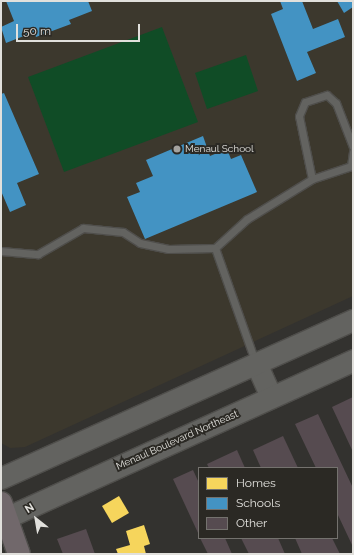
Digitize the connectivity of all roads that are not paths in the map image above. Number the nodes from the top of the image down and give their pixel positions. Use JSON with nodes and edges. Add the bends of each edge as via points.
{"nodes":[{"id":1,"x":353,"y":147,"type":"edge"},
{"id":2,"x":353,"y":152,"type":"edge"},
{"id":3,"x":312,"y":179,"type":"junction"},
{"id":4,"x":215,"y":248,"type":"junction"},
{"id":5,"x":1,"y":251,"type":"edge"},
{"id":6,"x":353,"y":320,"type":"edge"},
{"id":7,"x":353,"y":360,"type":"edge"},
{"id":8,"x":256,"y":363,"type":"junction"},
{"id":9,"x":271,"y":397,"type":"junction"},
{"id":10,"x":1,"y":478,"type":"edge"},
{"id":11,"x":3,"y":514,"type":"edge"},
{"id":12,"x":19,"y":554,"type":"edge"}],
"edges":[{"from":1,"to":3,"type":"lane","via":[[336,103],[327,95],[306,102],[299,116]]},
{"from":2,"to":3,"type":"lane","via":[[351,166]]},
{"from":3,"to":4,"type":"lane","via":[[247,219]]},
{"from":4,"to":5,"type":"lane","via":[[168,249],[140,243],[123,232],[83,228],[38,254]]},
{"from":4,"to":8,"type":"lane"},
{"from":6,"to":8,"type":"main road"},
{"from":7,"to":9,"type":"main road","name":"Menaul Boulevard Northeast"},
{"from":8,"to":9,"type":"main road"},
{"from":8,"to":10,"type":"main road"},
{"from":9,"to":11,"type":"main road","name":"Menaul Boulevard Northeast"},
{"from":11,"to":12,"type":"main road"}]}
